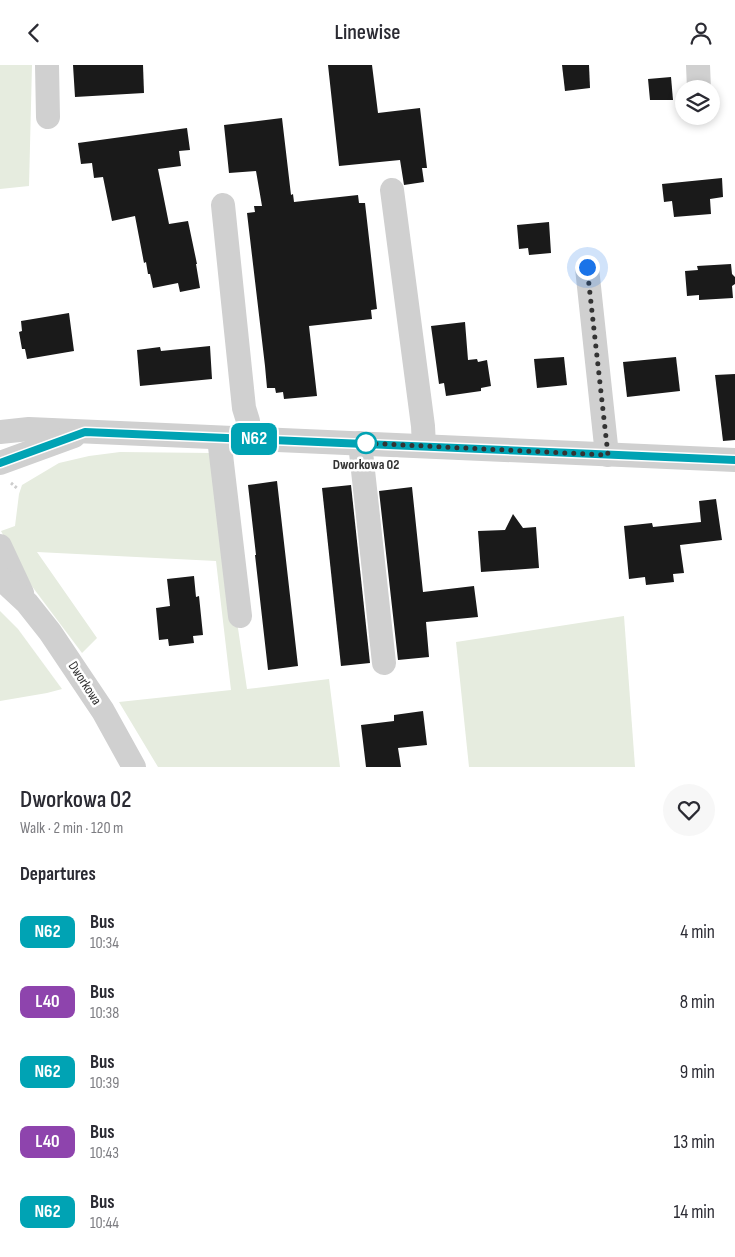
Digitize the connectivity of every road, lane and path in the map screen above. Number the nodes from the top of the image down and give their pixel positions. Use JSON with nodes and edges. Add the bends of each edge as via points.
{"nodes":[{"id":1,"x":47,"y":65,"type":"edge"},
{"id":2,"x":698,"y":65,"type":"edge"},
{"id":3,"x":699,"y":80,"type":"edge"},
{"id":4,"x":48,"y":117,"type":"dead end"},
{"id":5,"x":392,"y":190,"type":"dead end"},
{"id":6,"x":222,"y":205,"type":"dead end"},
{"id":7,"x":587,"y":267,"type":"dead end"},
{"id":8,"x":0,"y":432,"type":"edge"},
{"id":9,"x":85,"y":432,"type":"junction"},
{"id":10,"x":219,"y":438,"type":"junction"},
{"id":11,"x":249,"y":439,"type":"junction"},
{"id":12,"x":360,"y":443,"type":"junction"},
{"id":13,"x":424,"y":446,"type":"junction"},
{"id":14,"x":608,"y":455,"type":"junction"},
{"id":15,"x":735,"y":461,"type":"edge"},
{"id":16,"x":0,"y":463,"type":"edge"},
{"id":17,"x":0,"y":546,"type":"edge"},
{"id":18,"x":0,"y":578,"type":"edge"},
{"id":19,"x":27,"y":603,"type":"junction"},
{"id":20,"x":240,"y":616,"type":"dead end"},
{"id":21,"x":384,"y":663,"type":"dead end"},
{"id":22,"x":134,"y":767,"type":"edge"}],
"edges":[{"from":1,"to":4,"type":"street"},
{"from":2,"to":3,"type":"street"},
{"from":5,"to":13,"type":"street"},
{"from":6,"to":11,"type":"street"},
{"from":7,"to":14,"type":"street"},
{"from":8,"to":9,"type":"street","via":[[29,429]]},
{"from":9,"to":10,"type":"street"},
{"from":9,"to":16,"type":"street"},
{"from":10,"to":11,"type":"street"},
{"from":10,"to":20,"type":"street"},
{"from":11,"to":12,"type":"street"},
{"from":12,"to":13,"type":"street"},
{"from":12,"to":21,"type":"street"},
{"from":13,"to":14,"type":"street"},
{"from":14,"to":15,"type":"street"},
{"from":17,"to":19,"type":"street","name":"Dworkowa"},
{"from":18,"to":19,"type":"street","name":"Dworkowa"},
{"from":19,"to":22,"type":"street","name":"Dworkowa","via":[[75,668]]}]}
